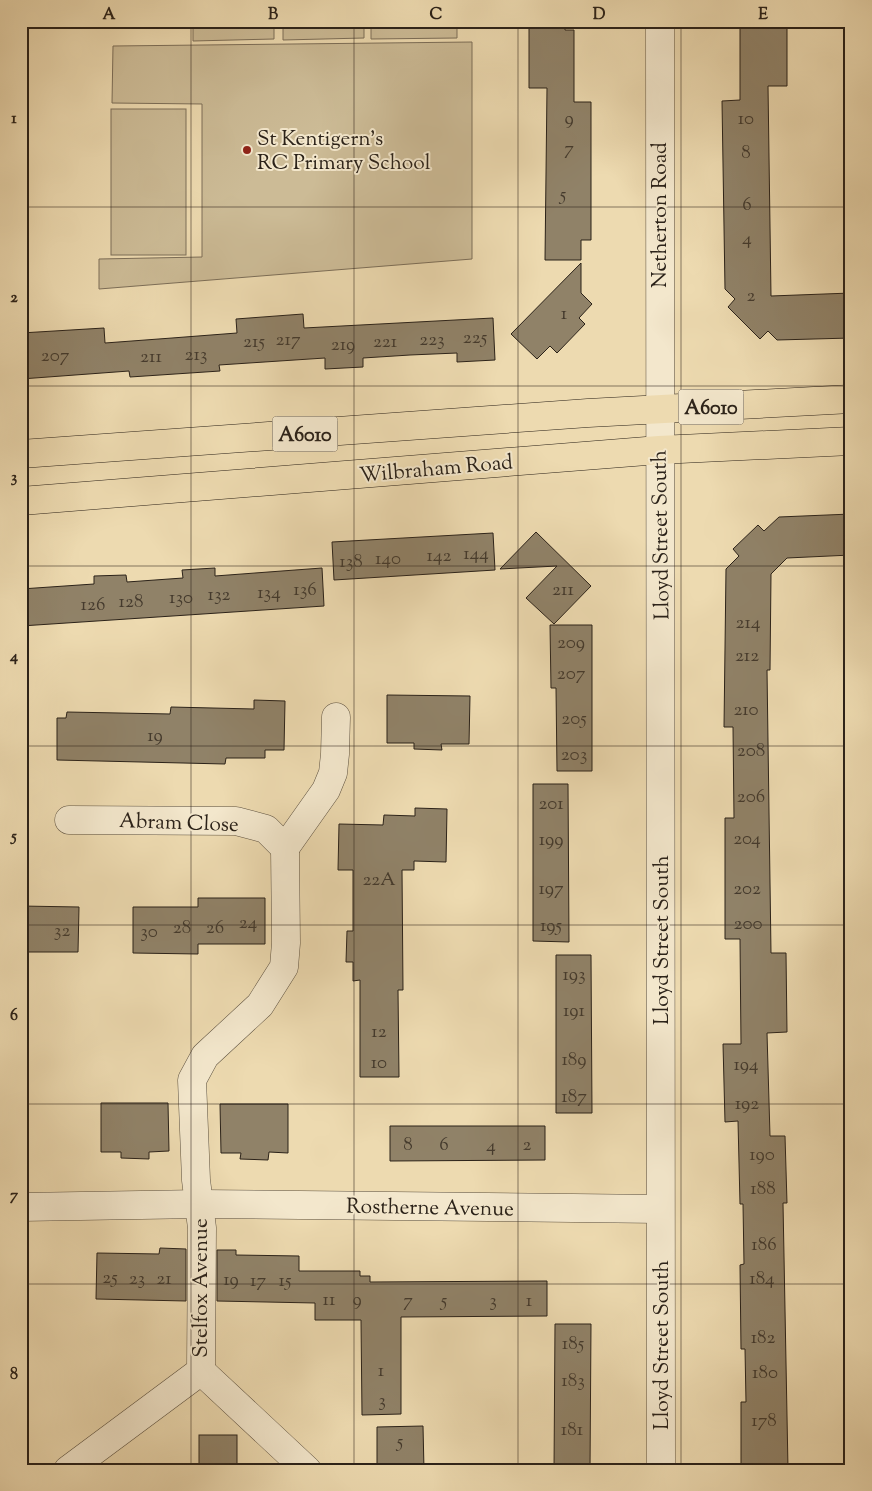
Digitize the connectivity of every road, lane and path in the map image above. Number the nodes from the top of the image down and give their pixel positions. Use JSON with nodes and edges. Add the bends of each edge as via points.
{"nodes":[{"id":1,"x":660,"y":21,"type":"edge"},
{"id":2,"x":851,"y":399,"type":"edge"},
{"id":3,"x":659,"y":410,"type":"junction"},
{"id":4,"x":851,"y":441,"type":"edge"},
{"id":5,"x":659,"y":450,"type":"junction"},
{"id":6,"x":21,"y":454,"type":"edge"},
{"id":7,"x":21,"y":501,"type":"edge"},
{"id":8,"x":336,"y":717,"type":"dead end"},
{"id":9,"x":69,"y":820,"type":"dead end"},
{"id":10,"x":285,"y":848,"type":"junction"},
{"id":11,"x":200,"y":1204,"type":"junction"},
{"id":12,"x":21,"y":1208,"type":"edge"},
{"id":13,"x":660,"y":1209,"type":"junction"},
{"id":14,"x":200,"y":1371,"type":"junction"},
{"id":15,"x":68,"y":1470,"type":"edge"},
{"id":16,"x":307,"y":1470,"type":"edge"},
{"id":17,"x":661,"y":1470,"type":"edge"}],
"edges":[{"from":1,"to":3,"type":"street","name":"Netherton Road"},
{"from":2,"to":3,"type":"highway","name":"Wilbraham Road","number":"A6010"},
{"from":3,"to":5,"type":"street","name":"Lloyd Street South"},
{"from":3,"to":6,"type":"highway","name":"Wilbraham Road","number":"A6010"},
{"from":4,"to":5,"type":"highway","name":"Wilbraham Road","number":"A6010"},
{"from":5,"to":7,"type":"highway","name":"Wilbraham Road","number":"A6010"},
{"from":5,"to":13,"type":"street","name":"Lloyd Street South"},
{"from":8,"to":10,"type":"street","via":[[335,754],[326,790]]},
{"from":9,"to":10,"type":"street","name":"Abram Close","via":[[236,821],[266,829]]},
{"from":10,"to":11,"type":"street","via":[[284,967],[260,1005],[204,1056],[192,1080]]},
{"from":11,"to":12,"type":"street","name":"Rostherne Avenue"},
{"from":11,"to":13,"type":"street","name":"Rostherne Avenue"},
{"from":11,"to":14,"type":"street","name":"Stelfox Avenue"},
{"from":13,"to":17,"type":"street","name":"Lloyd Street South"},
{"from":14,"to":15,"type":"street","name":"Stelfox Avenue"},
{"from":14,"to":16,"type":"street","name":"Stelfox Avenue"}]}
